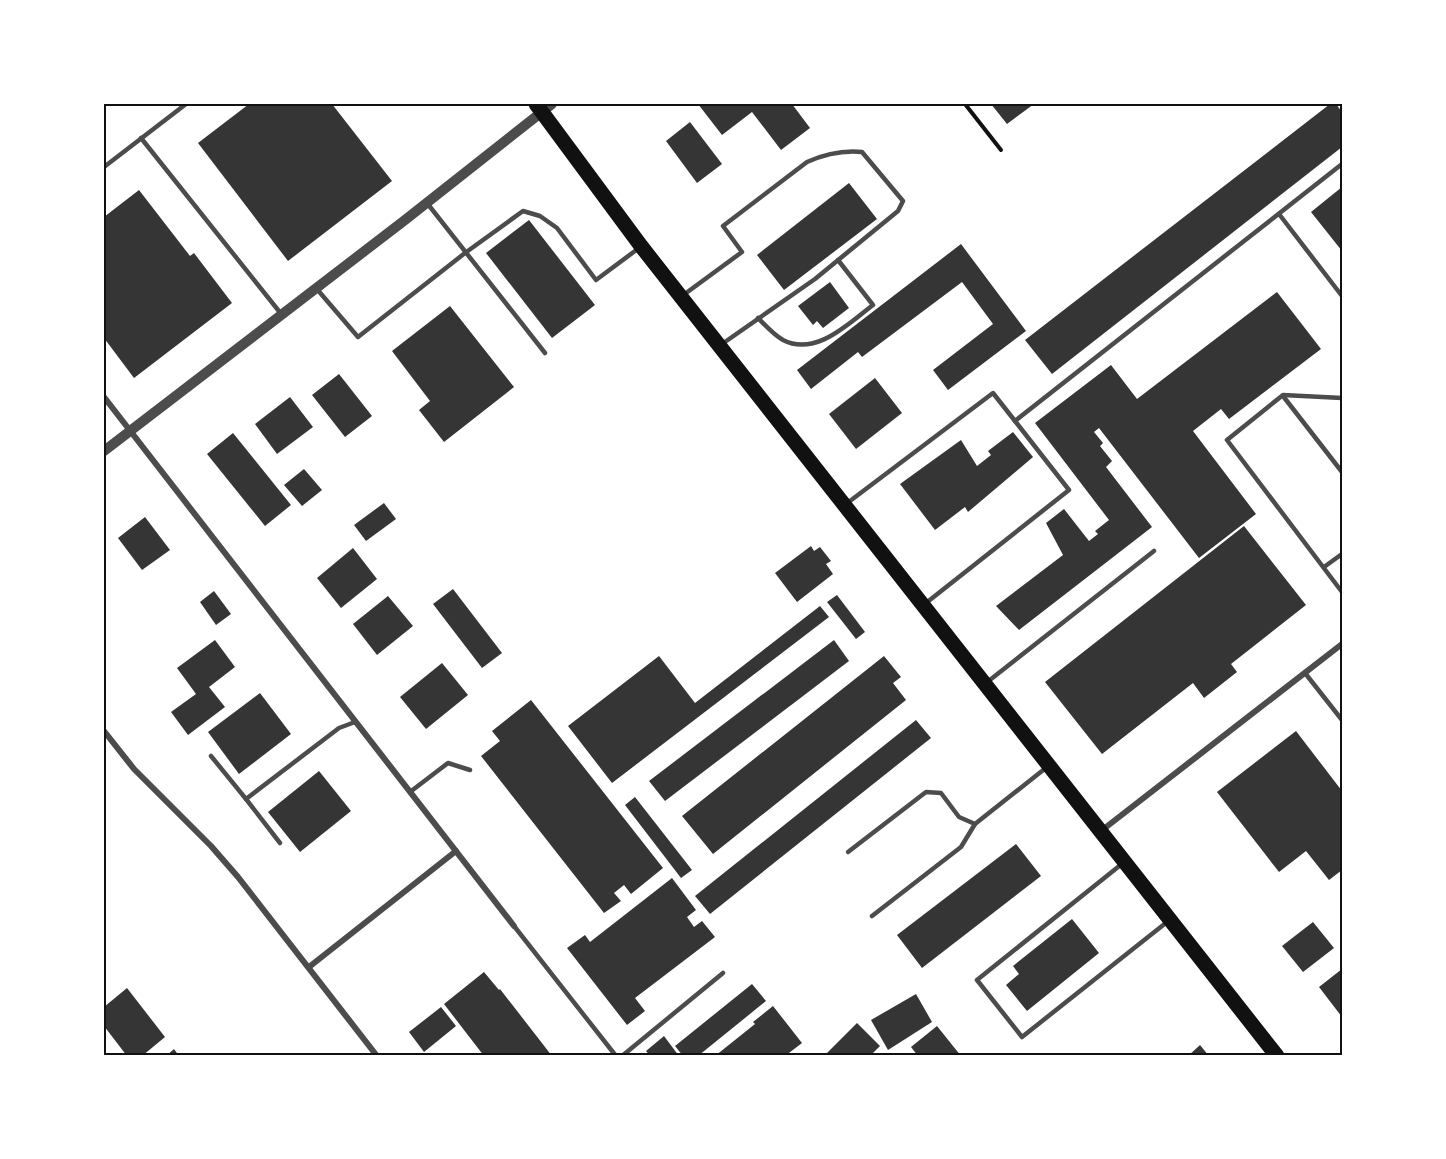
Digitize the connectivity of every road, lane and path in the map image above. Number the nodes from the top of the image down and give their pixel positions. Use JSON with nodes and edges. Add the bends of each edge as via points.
{"nodes":[{"id":1,"x":186,"y":104,"type":"edge"},
{"id":2,"x":965,"y":104,"type":"edge"},
{"id":3,"x":544,"y":106,"type":"edge"},
{"id":4,"x":141,"y":138,"type":"junction"},
{"id":5,"x":1001,"y":150,"type":"dead end"},
{"id":6,"x":1342,"y":164,"type":"edge"},
{"id":7,"x":104,"y":167,"type":"edge"},
{"id":8,"x":427,"y":203,"type":"junction"},
{"id":9,"x":1279,"y":214,"type":"junction"},
{"id":10,"x":641,"y":246,"type":"junction"},
{"id":11,"x":465,"y":253,"type":"junction"},
{"id":12,"x":838,"y":260,"type":"junction"},
{"id":13,"x":316,"y":288,"type":"junction"},
{"id":14,"x":1342,"y":296,"type":"edge"},
{"id":15,"x":681,"y":297,"type":"junction"},
{"id":16,"x":282,"y":315,"type":"junction"},
{"id":17,"x":758,"y":318,"type":"junction"},
{"id":18,"x":720,"y":346,"type":"junction"},
{"id":19,"x":545,"y":353,"type":"dead end"},
{"id":20,"x":1283,"y":395,"type":"junction"},
{"id":21,"x":104,"y":397,"type":"edge"},
{"id":22,"x":1342,"y":398,"type":"edge"},
{"id":23,"x":1015,"y":421,"type":"junction"},
{"id":24,"x":130,"y":431,"type":"junction"},
{"id":25,"x":104,"y":451,"type":"edge"},
{"id":26,"x":1342,"y":472,"type":"edge"},
{"id":27,"x":844,"y":505,"type":"junction"},
{"id":28,"x":1154,"y":551,"type":"dead end"},
{"id":29,"x":1342,"y":554,"type":"edge"},
{"id":30,"x":1324,"y":567,"type":"junction"},
{"id":31,"x":1342,"y":591,"type":"edge"},
{"id":32,"x":923,"y":606,"type":"junction"},
{"id":33,"x":1342,"y":644,"type":"edge"},
{"id":34,"x":1305,"y":673,"type":"junction"},
{"id":35,"x":985,"y":684,"type":"junction"},
{"id":36,"x":1342,"y":720,"type":"edge"},
{"id":37,"x":355,"y":722,"type":"junction"},
{"id":38,"x":104,"y":730,"type":"edge"},
{"id":39,"x":211,"y":756,"type":"dead end"},
{"id":40,"x":1049,"y":765,"type":"junction"},
{"id":41,"x":470,"y":770,"type":"dead end"},
{"id":42,"x":410,"y":792,"type":"junction"},
{"id":43,"x":246,"y":799,"type":"junction"},
{"id":44,"x":975,"y":824,"type":"junction"},
{"id":45,"x":1101,"y":831,"type":"junction"},
{"id":46,"x":280,"y":843,"type":"dead end"},
{"id":47,"x":456,"y":851,"type":"junction"},
{"id":48,"x":848,"y":852,"type":"dead end"},
{"id":49,"x":1125,"y":861,"type":"junction"},
{"id":50,"x":872,"y":916,"type":"dead end"},
{"id":51,"x":1170,"y":919,"type":"junction"},
{"id":52,"x":514,"y":926,"type":"joint"},
{"id":53,"x":309,"y":967,"type":"junction"},
{"id":54,"x":723,"y":973,"type":"dead end"},
{"id":55,"x":377,"y":1056,"type":"edge"},
{"id":56,"x":616,"y":1056,"type":"edge"},
{"id":57,"x":622,"y":1056,"type":"edge"},
{"id":58,"x":1277,"y":1056,"type":"edge"}],
"edges":[{"from":1,"to":4,"type":"lane"},
{"from":2,"to":5,"type":"path"},
{"from":3,"to":8,"type":"street"},
{"from":3,"to":10,"type":"main road"},
{"from":4,"to":7,"type":"lane"},
{"from":4,"to":16,"type":"lane"},
{"from":6,"to":9,"type":"lane"},
{"from":8,"to":11,"type":"lane"},
{"from":8,"to":13,"type":"street"},
{"from":9,"to":14,"type":"lane"},
{"from":9,"to":23,"type":"lane"},
{"from":10,"to":11,"type":"lane","via":[[596,280],[557,228],[540,216],[523,211]]},
{"from":10,"to":15,"type":"main road"},
{"from":11,"to":13,"type":"lane","via":[[358,337]]},
{"from":11,"to":19,"type":"lane"},
{"from":12,"to":15,"type":"lane","via":[[898,211],[903,201],[862,152],[845,150],[807,162],[723,226],[742,252]]},
{"from":12,"to":17,"type":"lane"},
{"from":12,"to":17,"type":"lane","via":[[873,305],[830,337],[809,344],[783,340]]},
{"from":13,"to":16,"type":"street"},
{"from":15,"to":18,"type":"main road"},
{"from":16,"to":24,"type":"street"},
{"from":17,"to":18,"type":"lane"},
{"from":18,"to":27,"type":"main road"},
{"from":20,"to":22,"type":"lane"},
{"from":20,"to":26,"type":"lane"},
{"from":20,"to":30,"type":"lane","via":[[1227,440]]},
{"from":21,"to":24,"type":"street"},
{"from":23,"to":27,"type":"lane","via":[[993,393]]},
{"from":23,"to":32,"type":"lane","via":[[1069,490]]},
{"from":24,"to":25,"type":"street"},
{"from":24,"to":37,"type":"street"},
{"from":27,"to":32,"type":"main road"},
{"from":28,"to":35,"type":"lane"},
{"from":29,"to":30,"type":"lane"},
{"from":30,"to":31,"type":"lane"},
{"from":32,"to":35,"type":"main road"},
{"from":33,"to":34,"type":"street"},
{"from":34,"to":36,"type":"lane"},
{"from":34,"to":45,"type":"street"},
{"from":35,"to":40,"type":"main road"},
{"from":37,"to":42,"type":"street"},
{"from":37,"to":43,"type":"lane","via":[[339,728]]},
{"from":38,"to":53,"type":"street","via":[[149,786],[225,861]]},
{"from":39,"to":43,"type":"lane"},
{"from":40,"to":44,"type":"lane"},
{"from":40,"to":45,"type":"main road"},
{"from":41,"to":42,"type":"lane","via":[[448,763]]},
{"from":42,"to":47,"type":"street"},
{"from":43,"to":46,"type":"lane"},
{"from":44,"to":48,"type":"lane","via":[[959,817],[941,793],[926,792]]},
{"from":44,"to":50,"type":"lane","via":[[961,848]]},
{"from":45,"to":49,"type":"main road"},
{"from":47,"to":52,"type":"street"},
{"from":47,"to":53,"type":"street"},
{"from":49,"to":51,"type":"main road"},
{"from":49,"to":51,"type":"lane","via":[[977,980],[1022,1037]]},
{"from":51,"to":58,"type":"main road"},
{"from":52,"to":56,"type":"lane"},
{"from":53,"to":55,"type":"street"},
{"from":54,"to":57,"type":"lane"}]}
